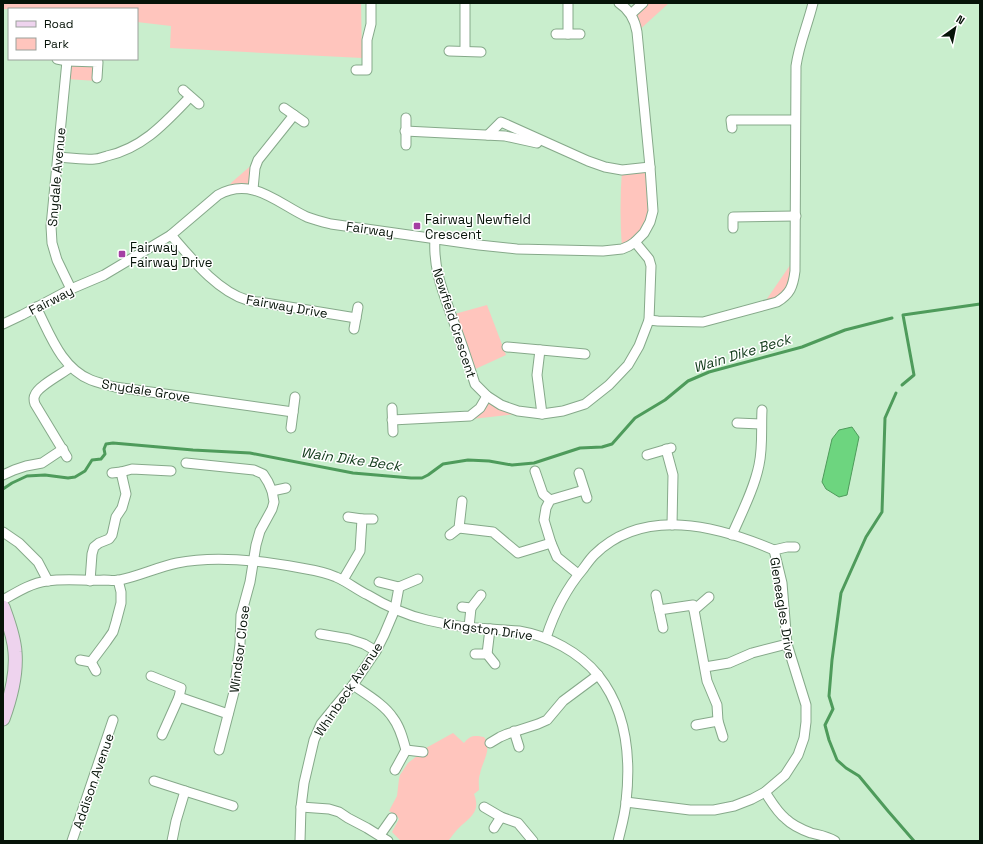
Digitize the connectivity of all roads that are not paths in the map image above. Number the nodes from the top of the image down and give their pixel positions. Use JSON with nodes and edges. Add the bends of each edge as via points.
{"nodes":[{"id":1,"x":371,"y":3,"type":"edge"},
{"id":2,"x":465,"y":3,"type":"edge"},
{"id":3,"x":568,"y":3,"type":"edge"},
{"id":4,"x":619,"y":3,"type":"edge"},
{"id":5,"x":643,"y":3,"type":"edge"},
{"id":6,"x":813,"y":3,"type":"edge"},
{"id":7,"x":631,"y":14,"type":"junction"},
{"id":8,"x":556,"y":34,"type":"dead end"},
{"id":9,"x":568,"y":34,"type":"junction"},
{"id":10,"x":580,"y":34,"type":"dead end"},
{"id":11,"x":449,"y":51,"type":"dead end"},
{"id":12,"x":464,"y":51,"type":"junction"},
{"id":13,"x":482,"y":52,"type":"dead end"},
{"id":14,"x":62,"y":60,"type":"edge"},
{"id":15,"x":67,"y":61,"type":"junction"},
{"id":16,"x":356,"y":70,"type":"dead end"},
{"id":17,"x":97,"y":78,"type":"dead end"},
{"id":18,"x":183,"y":90,"type":"dead end"},
{"id":19,"x":190,"y":97,"type":"junction"},
{"id":20,"x":199,"y":104,"type":"dead end"},
{"id":21,"x":284,"y":108,"type":"dead end"},
{"id":22,"x":294,"y":115,"type":"junction"},
{"id":23,"x":406,"y":118,"type":"dead end"},
{"id":24,"x":795,"y":120,"type":"junction"},
{"id":25,"x":304,"y":122,"type":"dead end"},
{"id":26,"x":732,"y":128,"type":"dead end"},
{"id":27,"x":405,"y":131,"type":"junction"},
{"id":28,"x":488,"y":135,"type":"junction"},
{"id":29,"x":406,"y":145,"type":"dead end"},
{"id":30,"x":566,"y":152,"type":"junction"},
{"id":31,"x":58,"y":157,"type":"junction"},
{"id":32,"x":650,"y":167,"type":"junction"},
{"id":33,"x":253,"y":189,"type":"junction"},
{"id":34,"x":796,"y":216,"type":"junction"},
{"id":35,"x":733,"y":228,"type":"dead end"},
{"id":36,"x":171,"y":235,"type":"junction"},
{"id":37,"x":435,"y":239,"type":"junction"},
{"id":38,"x":635,"y":242,"type":"junction"},
{"id":39,"x":71,"y":289,"type":"junction"},
{"id":40,"x":36,"y":307,"type":"junction"},
{"id":41,"x":358,"y":307,"type":"dead end"},
{"id":42,"x":356,"y":318,"type":"junction"},
{"id":43,"x":648,"y":320,"type":"junction"},
{"id":44,"x":3,"y":324,"type":"edge"},
{"id":45,"x":354,"y":329,"type":"dead end"},
{"id":46,"x":507,"y":347,"type":"dead end"},
{"id":47,"x":540,"y":350,"type":"junction"},
{"id":48,"x":585,"y":354,"type":"dead end"},
{"id":49,"x":71,"y":367,"type":"junction"},
{"id":50,"x":487,"y":396,"type":"junction"},
{"id":51,"x":295,"y":397,"type":"dead end"},
{"id":52,"x":392,"y":408,"type":"dead end"},
{"id":53,"x":762,"y":410,"type":"dead end"},
{"id":54,"x":293,"y":412,"type":"junction"},
{"id":55,"x":542,"y":414,"type":"junction"},
{"id":56,"x":392,"y":420,"type":"junction"},
{"id":57,"x":737,"y":423,"type":"dead end"},
{"id":58,"x":761,"y":424,"type":"junction"},
{"id":59,"x":291,"y":428,"type":"dead end"},
{"id":60,"x":393,"y":432,"type":"dead end"},
{"id":61,"x":647,"y":456,"type":"dead end"},
{"id":62,"x":186,"y":463,"type":"dead end"},
{"id":63,"x":171,"y":470,"type":"dead end"},
{"id":64,"x":534,"y":471,"type":"dead end"},
{"id":65,"x":578,"y":473,"type":"dead end"},
{"id":66,"x":3,"y":475,"type":"edge"},
{"id":67,"x":286,"y":488,"type":"dead end"},
{"id":68,"x":272,"y":491,"type":"junction"},
{"id":69,"x":550,"y":500,"type":"junction"},
{"id":70,"x":462,"y":501,"type":"dead end"},
{"id":71,"x":348,"y":517,"type":"dead end"},
{"id":72,"x":362,"y":519,"type":"junction"},
{"id":73,"x":373,"y":519,"type":"dead end"},
{"id":74,"x":672,"y":525,"type":"junction"},
{"id":75,"x":459,"y":528,"type":"junction"},
{"id":76,"x":3,"y":532,"type":"edge"},
{"id":77,"x":450,"y":535,"type":"dead end"},
{"id":78,"x":732,"y":535,"type":"junction"},
{"id":79,"x":551,"y":543,"type":"junction"},
{"id":80,"x":795,"y":547,"type":"dead end"},
{"id":81,"x":774,"y":550,"type":"junction"},
{"id":82,"x":253,"y":561,"type":"junction"},
{"id":83,"x":578,"y":574,"type":"junction"},
{"id":84,"x":418,"y":579,"type":"dead end"},
{"id":85,"x":118,"y":580,"type":"junction"},
{"id":86,"x":344,"y":580,"type":"junction"},
{"id":87,"x":48,"y":581,"type":"junction"},
{"id":88,"x":90,"y":581,"type":"junction"},
{"id":89,"x":379,"y":582,"type":"dead end"},
{"id":90,"x":399,"y":588,"type":"junction"},
{"id":91,"x":481,"y":595,"type":"dead end"},
{"id":92,"x":656,"y":595,"type":"dead end"},
{"id":93,"x":709,"y":597,"type":"dead end"},
{"id":94,"x":3,"y":600,"type":"edge"},
{"id":95,"x":3,"y":607,"type":"edge"},
{"id":96,"x":395,"y":609,"type":"junction"},
{"id":97,"x":659,"y":610,"type":"junction"},
{"id":98,"x":694,"y":610,"type":"junction"},
{"id":99,"x":469,"y":627,"type":"junction"},
{"id":100,"x":663,"y":628,"type":"dead end"},
{"id":101,"x":490,"y":630,"type":"junction"},
{"id":102,"x":320,"y":634,"type":"dead end"},
{"id":103,"x":333,"y":636,"type":"junction"},
{"id":104,"x":546,"y":638,"type":"junction"},
{"id":105,"x":787,"y":644,"type":"junction"},
{"id":106,"x":331,"y":646,"type":"dead end"},
{"id":107,"x":376,"y":651,"type":"junction"},
{"id":108,"x":475,"y":654,"type":"dead end"},
{"id":109,"x":486,"y":654,"type":"junction"},
{"id":110,"x":80,"y":660,"type":"dead end"},
{"id":111,"x":90,"y":662,"type":"junction"},
{"id":112,"x":495,"y":664,"type":"dead end"},
{"id":113,"x":705,"y":667,"type":"junction"},
{"id":114,"x":96,"y":672,"type":"dead end"},
{"id":115,"x":598,"y":675,"type":"junction"},
{"id":116,"x":151,"y":676,"type":"dead end"},
{"id":117,"x":354,"y":685,"type":"junction"},
{"id":118,"x":179,"y":697,"type":"junction"},
{"id":119,"x":228,"y":714,"type":"junction"},
{"id":120,"x":3,"y":718,"type":"edge"},
{"id":121,"x":114,"y":720,"type":"dead end"},
{"id":122,"x":718,"y":721,"type":"junction"},
{"id":123,"x":696,"y":725,"type":"dead end"},
{"id":124,"x":514,"y":731,"type":"junction"},
{"id":125,"x":162,"y":735,"type":"dead end"},
{"id":126,"x":723,"y":737,"type":"dead end"},
{"id":127,"x":490,"y":743,"type":"dead end"},
{"id":128,"x":519,"y":747,"type":"dead end"},
{"id":129,"x":219,"y":750,"type":"dead end"},
{"id":130,"x":406,"y":750,"type":"junction"},
{"id":131,"x":423,"y":752,"type":"dead end"},
{"id":132,"x":395,"y":770,"type":"dead end"},
{"id":133,"x":154,"y":781,"type":"dead end"},
{"id":134,"x":185,"y":791,"type":"junction"},
{"id":135,"x":765,"y":792,"type":"junction"},
{"id":136,"x":626,"y":802,"type":"junction"},
{"id":137,"x":233,"y":806,"type":"dead end"},
{"id":138,"x":301,"y":807,"type":"junction"},
{"id":139,"x":484,"y":807,"type":"dead end"},
{"id":140,"x":501,"y":817,"type":"junction"},
{"id":141,"x":392,"y":818,"type":"dead end"},
{"id":142,"x":494,"y":828,"type":"dead end"},
{"id":143,"x":384,"y":838,"type":"edge"},
{"id":144,"x":72,"y":841,"type":"edge"},
{"id":145,"x":172,"y":841,"type":"edge"},
{"id":146,"x":300,"y":841,"type":"edge"},
{"id":147,"x":533,"y":841,"type":"edge"},
{"id":148,"x":618,"y":841,"type":"edge"},
{"id":149,"x":835,"y":841,"type":"edge"}],
"edges":[{"from":1,"to":16,"type":"street","via":[[367,70]]},
{"from":2,"to":12,"type":"street"},
{"from":3,"to":9,"type":"street"},
{"from":4,"to":7,"type":"street"},
{"from":5,"to":7,"type":"street"},
{"from":6,"to":24,"type":"street","via":[[797,55]]},
{"from":7,"to":32,"type":"street","name":"Fairway","via":[[635,22]]},
{"from":8,"to":9,"type":"street"},
{"from":9,"to":10,"type":"street"},
{"from":11,"to":12,"type":"street"},
{"from":12,"to":13,"type":"street"},
{"from":14,"to":15,"type":"street"},
{"from":15,"to":17,"type":"street","via":[[98,62]]},
{"from":15,"to":31,"type":"street","name":"Snydale Avenue"},
{"from":18,"to":19,"type":"street"},
{"from":19,"to":20,"type":"street"},
{"from":19,"to":31,"type":"street","via":[[165,123],[132,148],[95,159]]},
{"from":21,"to":22,"type":"street"},
{"from":22,"to":25,"type":"street"},
{"from":22,"to":33,"type":"street","via":[[258,160]]},
{"from":23,"to":27,"type":"street"},
{"from":24,"to":26,"type":"street","via":[[732,120]]},
{"from":24,"to":34,"type":"street"},
{"from":27,"to":28,"type":"street"},
{"from":27,"to":29,"type":"street"},
{"from":28,"to":30,"type":"street","via":[[517,138]]},
{"from":28,"to":30,"type":"street","via":[[500,122]]},
{"from":30,"to":32,"type":"street","via":[[605,167],[622,170]]},
{"from":31,"to":39,"type":"street","name":"Snydale Avenue","via":[[51,226],[52,243]]},
{"from":32,"to":38,"type":"street","name":"Fairway","via":[[653,211],[644,233]]},
{"from":33,"to":36,"type":"street","name":"Fairway","via":[[234,189],[218,195]]},
{"from":33,"to":37,"type":"street","name":"Fairway","via":[[319,221]]},
{"from":34,"to":35,"type":"street","via":[[733,217]]},
{"from":34,"to":43,"type":"street","via":[[794,280],[785,297],[777,302],[703,322]]},
{"from":36,"to":39,"type":"street","name":"Fairway","via":[[104,275]]},
{"from":36,"to":42,"type":"street","name":"Fairway Drive","via":[[197,265],[236,296]]},
{"from":37,"to":38,"type":"street","name":"Fairway","via":[[509,248],[559,250],[614,250]]},
{"from":37,"to":50,"type":"street","name":"Newfield Crescent","via":[[435,263],[441,286],[476,384]]},
{"from":38,"to":43,"type":"street","name":"Newfield Crescent","via":[[649,259],[651,266]]},
{"from":39,"to":40,"type":"street","name":"Fairway"},
{"from":40,"to":44,"type":"street","name":"Fairway"},
{"from":40,"to":49,"type":"street","name":"Snydale Grove","via":[[63,358]]},
{"from":41,"to":42,"type":"street"},
{"from":42,"to":45,"type":"street"},
{"from":43,"to":55,"type":"street","name":"Newfield Crescent","via":[[639,346],[628,365],[609,385],[585,404]]},
{"from":46,"to":47,"type":"street"},
{"from":47,"to":48,"type":"street"},
{"from":47,"to":55,"type":"street","via":[[537,375]]},
{"from":49,"to":54,"type":"street","name":"Snydale Grove","via":[[90,380],[115,387]]},
{"from":49,"to":66,"type":"street","via":[[38,390],[34,400],[65,453]]},
{"from":50,"to":55,"type":"street","name":"Newfield Crescent","via":[[501,405],[518,411]]},
{"from":50,"to":56,"type":"street","via":[[480,408],[470,416]]},
{"from":51,"to":54,"type":"street"},
{"from":52,"to":56,"type":"street"},
{"from":53,"to":58,"type":"street"},
{"from":54,"to":59,"type":"street"},
{"from":56,"to":60,"type":"street"},
{"from":57,"to":58,"type":"street"},
{"from":58,"to":78,"type":"street","via":[[759,465]]},
{"from":61,"to":74,"type":"street","via":[[669,448],[673,474]]},
{"from":62,"to":68,"type":"street","via":[[254,470],[263,474]]},
{"from":63,"to":88,"type":"street","via":[[132,469],[117,472],[126,494],[116,517],[112,535],[94,547]]},
{"from":64,"to":69,"type":"street","via":[[542,494]]},
{"from":65,"to":69,"type":"street","via":[[586,494]]},
{"from":67,"to":68,"type":"street"},
{"from":68,"to":82,"type":"street","via":[[274,502],[258,538]]},
{"from":69,"to":79,"type":"street","via":[[544,520]]},
{"from":70,"to":75,"type":"street"},
{"from":71,"to":72,"type":"street"},
{"from":72,"to":73,"type":"street"},
{"from":72,"to":86,"type":"street","via":[[360,551]]},
{"from":74,"to":78,"type":"street","via":[[713,529]]},
{"from":74,"to":83,"type":"street","via":[[652,526],[614,540],[594,555]]},
{"from":75,"to":77,"type":"street"},
{"from":75,"to":79,"type":"street","via":[[493,532],[518,553]]},
{"from":76,"to":87,"type":"street","via":[[19,543],[38,562]]},
{"from":78,"to":81,"type":"street"},
{"from":79,"to":83,"type":"street","via":[[556,557]]},
{"from":80,"to":81,"type":"street","name":"Gleneagles Drive"},
{"from":81,"to":105,"type":"street","name":"Gleneagles Drive","via":[[782,583]]},
{"from":82,"to":85,"type":"street","name":"Kingston Drive","via":[[194,560]]},
{"from":82,"to":86,"type":"street","name":"Kingston Drive","via":[[312,570]]},
{"from":82,"to":119,"type":"street","name":"Windsor Close","via":[[241,615],[238,666]]},
{"from":83,"to":104,"type":"street","via":[[562,599]]},
{"from":84,"to":90,"type":"street"},
{"from":85,"to":88,"type":"street","name":"Kingston Drive"},
{"from":85,"to":111,"type":"street","via":[[122,603],[113,632]]},
{"from":86,"to":96,"type":"street","name":"Kingston Drive"},
{"from":87,"to":88,"type":"street","name":"Kingston Drive"},
{"from":87,"to":94,"type":"street","name":"Kingston Drive","via":[[25,588]]},
{"from":89,"to":90,"type":"street"},
{"from":90,"to":96,"type":"street","name":"Whinbeck Avenue"},
{"from":91,"to":99,"type":"street","via":[[467,607]]},
{"from":92,"to":97,"type":"street"},
{"from":93,"to":98,"type":"street"},
{"from":95,"to":120,"type":"street","via":[[15,651],[15,671],[13,688]]},
{"from":96,"to":99,"type":"street","name":"Kingston Drive","via":[[426,619]]},
{"from":96,"to":107,"type":"street","name":"Whinbeck Avenue"},
{"from":97,"to":98,"type":"street","via":[[693,604]]},
{"from":97,"to":100,"type":"street"},
{"from":98,"to":113,"type":"street"},
{"from":99,"to":101,"type":"street","name":"Kingston Drive"},
{"from":101,"to":104,"type":"street","name":"Kingston Drive","via":[[520,631]]},
{"from":101,"to":109,"type":"street"},
{"from":102,"to":103,"type":"street"},
{"from":103,"to":106,"type":"street"},
{"from":103,"to":107,"type":"street","via":[[359,642]]},
{"from":104,"to":115,"type":"street","name":"Kingston Drive","via":[[575,654]]},
{"from":105,"to":113,"type":"street","via":[[752,652],[730,663]]},
{"from":105,"to":135,"type":"street","name":"Gleneagles Drive","via":[[806,706],[804,738],[798,755],[785,774]]},
{"from":107,"to":117,"type":"street","name":"Whinbeck Avenue"},
{"from":108,"to":109,"type":"street"},
{"from":109,"to":112,"type":"street"},
{"from":110,"to":111,"type":"street"},
{"from":111,"to":114,"type":"street"},
{"from":113,"to":122,"type":"street","via":[[707,681],[717,705]]},
{"from":115,"to":124,"type":"street","via":[[563,701],[547,720]]},
{"from":115,"to":136,"type":"street","name":"Kingston Drive","via":[[611,694],[620,716],[627,750]]},
{"from":116,"to":118,"type":"street","via":[[181,688]]},
{"from":117,"to":130,"type":"street","via":[[393,717]]},
{"from":117,"to":138,"type":"street","name":"Whinbeck Avenue","via":[[321,724],[314,740]]},
{"from":118,"to":119,"type":"street"},
{"from":118,"to":125,"type":"street"},
{"from":119,"to":129,"type":"street","name":"Windsor Close"},
{"from":121,"to":144,"type":"street","name":"Addison Avenue"},
{"from":122,"to":123,"type":"street"},
{"from":122,"to":126,"type":"street"},
{"from":124,"to":127,"type":"street"},
{"from":124,"to":128,"type":"street"},
{"from":130,"to":131,"type":"street"},
{"from":130,"to":132,"type":"street"},
{"from":133,"to":134,"type":"street"},
{"from":134,"to":137,"type":"street"},
{"from":134,"to":145,"type":"street"},
{"from":135,"to":136,"type":"street","name":"Gleneagles Drive","via":[[734,806],[714,810],[690,810]]},
{"from":135,"to":149,"type":"street","via":[[786,820]]},
{"from":136,"to":148,"type":"street","name":"Kingston Drive"},
{"from":138,"to":143,"type":"street","via":[[339,812]]},
{"from":138,"to":146,"type":"street","name":"Whinbeck Avenue"},
{"from":139,"to":140,"type":"street"},
{"from":140,"to":142,"type":"street"},
{"from":140,"to":147,"type":"street","via":[[518,823]]},
{"from":141,"to":143,"type":"street"}]}
